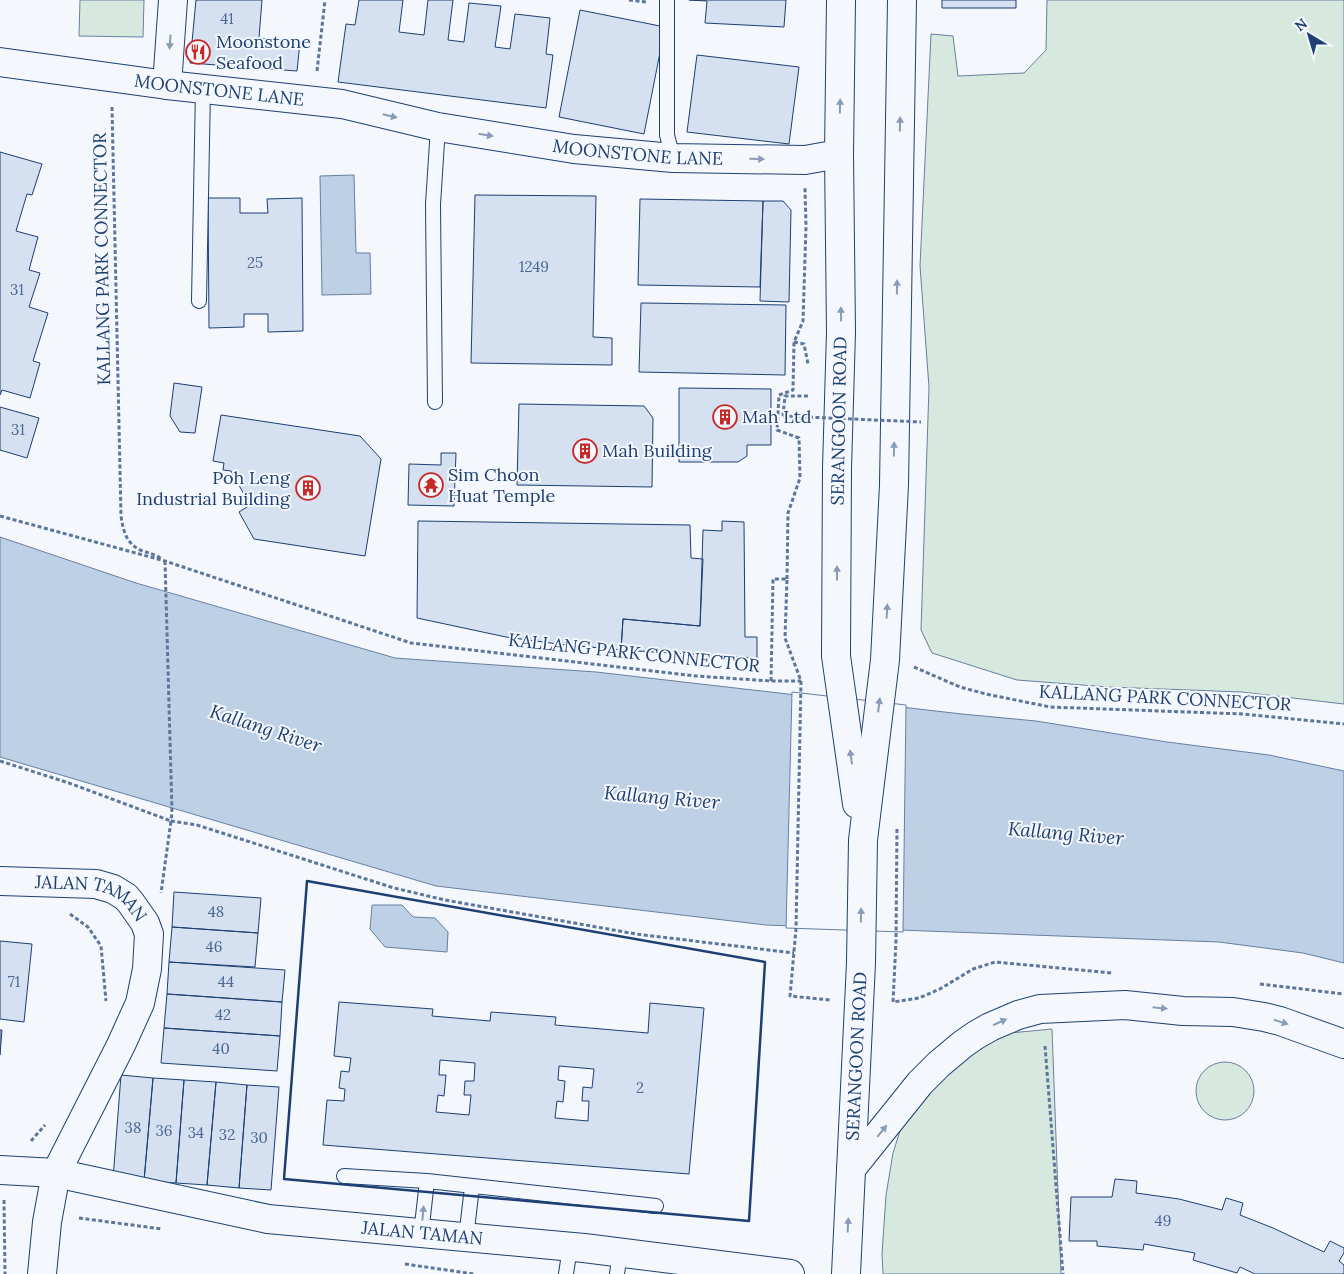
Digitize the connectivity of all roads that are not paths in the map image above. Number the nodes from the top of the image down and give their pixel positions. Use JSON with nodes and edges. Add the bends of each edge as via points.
{"nodes":[{"id":1,"x":173,"y":0,"type":"edge"},
{"id":2,"x":668,"y":0,"type":"edge"},
{"id":3,"x":841,"y":0,"type":"edge"},
{"id":4,"x":902,"y":0,"type":"edge"},
{"id":5,"x":0,"y":62,"type":"edge"},
{"id":6,"x":167,"y":85,"type":"junction"},
{"id":7,"x":203,"y":89,"type":"junction"},
{"id":8,"x":438,"y":127,"type":"junction"},
{"id":9,"x":839,"y":154,"type":"junction"},
{"id":10,"x":673,"y":158,"type":"junction"},
{"id":11,"x":199,"y":301,"type":"dead end"},
{"id":12,"x":435,"y":402,"type":"dead end"},
{"id":13,"x":863,"y":840,"type":"junction"},
{"id":14,"x":0,"y":882,"type":"edge"},
{"id":15,"x":1344,"y":1044,"type":"edge"},
{"id":16,"x":851,"y":1169,"type":"junction"},
{"id":17,"x":0,"y":1170,"type":"edge"},
{"id":18,"x":56,"y":1173,"type":"junction"},
{"id":19,"x":344,"y":1176,"type":"dead end"},
{"id":20,"x":427,"y":1181,"type":"junction"},
{"id":21,"x":472,"y":1187,"type":"junction"},
{"id":22,"x":656,"y":1206,"type":"dead end"},
{"id":23,"x":421,"y":1234,"type":"junction"},
{"id":24,"x":466,"y":1238,"type":"junction"},
{"id":25,"x":570,"y":1247,"type":"junction"},
{"id":26,"x":619,"y":1263,"type":"edge"},
{"id":27,"x":42,"y":1274,"type":"edge"},
{"id":28,"x":566,"y":1274,"type":"edge"},
{"id":29,"x":790,"y":1274,"type":"edge"},
{"id":30,"x":846,"y":1274,"type":"edge"}],
"edges":[{"from":1,"to":6,"type":"main road","one_way":true},
{"from":2,"to":10,"type":"lane","via":[[667,135]]},
{"from":9,"to":3,"type":"main road","name":"SERANGOON ROAD","one_way":true},
{"from":13,"to":4,"type":"main road","name":"SERANGOON ROAD","one_way":true,"via":[[897,662],[894,485]]},
{"from":5,"to":6,"type":"main road","name":"MOONSTONE LANE"},
{"from":6,"to":7,"type":"main road","name":"MOONSTONE LANE"},
{"from":7,"to":8,"type":"main road","name":"MOONSTONE LANE","one_way":true,"via":[[342,104]]},
{"from":7,"to":11,"type":"lane"},
{"from":8,"to":10,"type":"main road","name":"MOONSTONE LANE","one_way":true,"via":[[574,149]]},
{"from":8,"to":12,"type":"lane","via":[[433,204]]},
{"from":10,"to":9,"type":"main road","name":"MOONSTONE LANE","one_way":true,"via":[[805,160]]},
{"from":13,"to":9,"type":"main road","name":"SERANGOON ROAD","one_way":true,"via":[[836,656],[841,332]]},
{"from":16,"to":13,"type":"main road","name":"SERANGOON ROAD","one_way":true},
{"from":14,"to":18,"type":"main road","name":"JALAN TAMAN","via":[[96,884],[113,889],[131,903],[149,934],[147,969],[140,1003]]},
{"from":16,"to":15,"type":"main road","one_way":true,"via":[[939,1064],[990,1027],[1040,1009],[1125,1005],[1233,1012],[1264,1017]]},
{"from":30,"to":16,"type":"main road","name":"SERANGOON ROAD","one_way":true},
{"from":17,"to":18,"type":"main road","name":"JALAN TAMAN"},
{"from":18,"to":23,"type":"main road","name":"JALAN TAMAN","via":[[268,1219]]},
{"from":18,"to":27,"type":"main road","name":"JALAN TAMAN"},
{"from":19,"to":20,"type":"lane"},
{"from":20,"to":21,"type":"lane"},
{"from":23,"to":20,"type":"lane","one_way":true},
{"from":21,"to":22,"type":"lane"},
{"from":21,"to":24,"type":"lane"},
{"from":23,"to":24,"type":"main road","name":"JALAN TAMAN"},
{"from":24,"to":25,"type":"main road","name":"JALAN TAMAN"},
{"from":25,"to":26,"type":"main road","name":"JALAN TAMAN"},
{"from":25,"to":28,"type":"lane"},
{"from":26,"to":29,"type":"main road","name":"JALAN TAMAN"}]}
